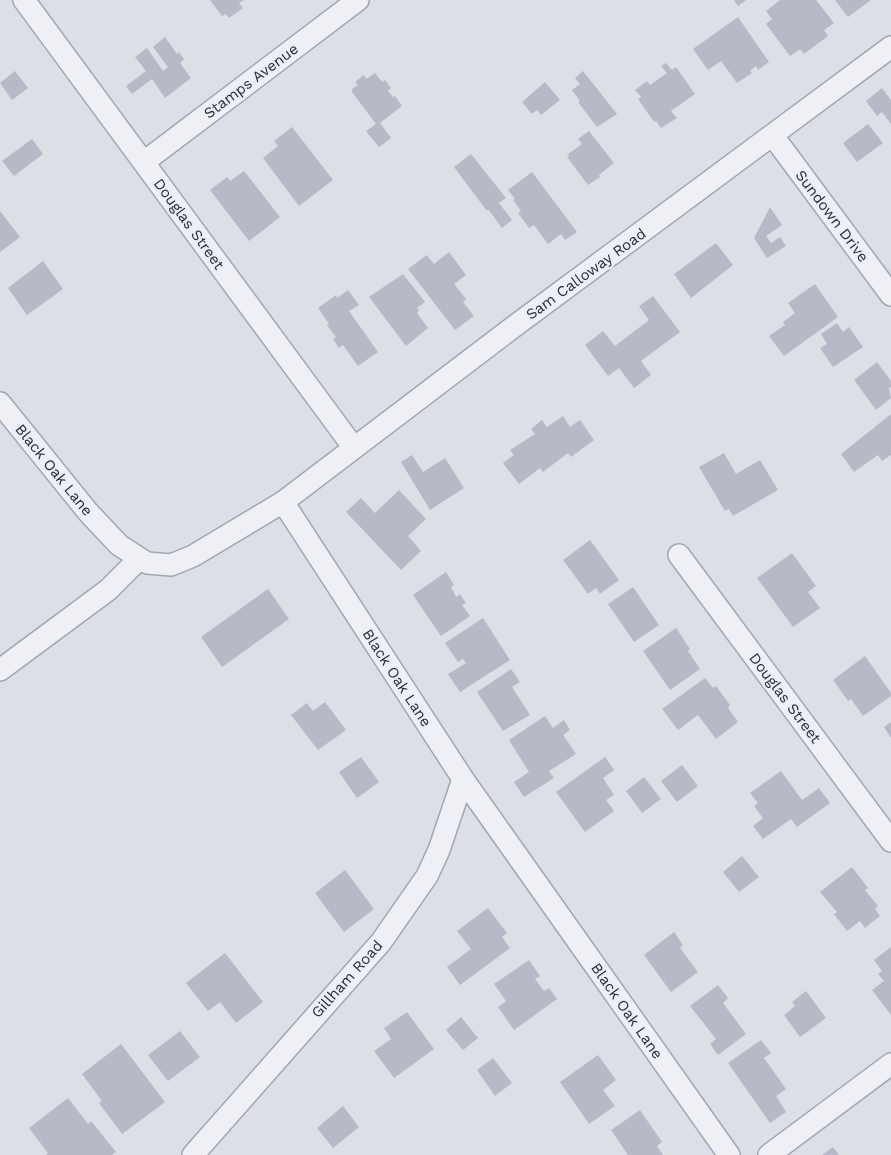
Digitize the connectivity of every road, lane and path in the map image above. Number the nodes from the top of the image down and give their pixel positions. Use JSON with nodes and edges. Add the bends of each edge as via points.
{"nodes":[{"id":1,"x":24,"y":0,"type":"edge"},
{"id":2,"x":358,"y":0,"type":"edge"},
{"id":3,"x":891,"y":47,"type":"edge"},
{"id":4,"x":773,"y":136,"type":"junction"},
{"id":5,"x":144,"y":162,"type":"junction"},
{"id":6,"x":891,"y":295,"type":"edge"},
{"id":7,"x":0,"y":403,"type":"edge"},
{"id":8,"x":354,"y":448,"type":"junction"},
{"id":9,"x":283,"y":502,"type":"junction"},
{"id":10,"x":679,"y":555,"type":"dead end"},
{"id":11,"x":139,"y":559,"type":"junction"},
{"id":12,"x":0,"y":670,"type":"edge"},
{"id":13,"x":463,"y":779,"type":"junction"},
{"id":14,"x":891,"y":841,"type":"edge"},
{"id":15,"x":891,"y":1064,"type":"edge"},
{"id":16,"x":193,"y":1155,"type":"edge"},
{"id":17,"x":729,"y":1155,"type":"edge"},
{"id":18,"x":769,"y":1155,"type":"edge"}],
"edges":[{"from":1,"to":5,"type":"street","name":"Douglas Street"},
{"from":2,"to":5,"type":"street","name":"Stamps Avenue"},
{"from":3,"to":4,"type":"street","name":"Sam Calloway Road"},
{"from":4,"to":6,"type":"street","name":"Sundown Drive"},
{"from":4,"to":8,"type":"street","name":"Sam Calloway Road"},
{"from":5,"to":8,"type":"street","name":"Douglas Street"},
{"from":7,"to":11,"type":"street","name":"Black Oak Lane","via":[[88,512],[119,545]]},
{"from":8,"to":9,"type":"street","name":"Sam Calloway Road"},
{"from":9,"to":11,"type":"street","name":"Black Oak Lane","via":[[193,556],[171,565]]},
{"from":9,"to":13,"type":"street","name":"Black Oak Lane"},
{"from":10,"to":14,"type":"street","name":"Douglas Street"},
{"from":11,"to":12,"type":"street","via":[[108,590]]},
{"from":13,"to":16,"type":"street","name":"Gillham Road","via":[[428,876],[381,942]]},
{"from":13,"to":17,"type":"street","name":"Black Oak Lane"},
{"from":15,"to":18,"type":"street"}]}
